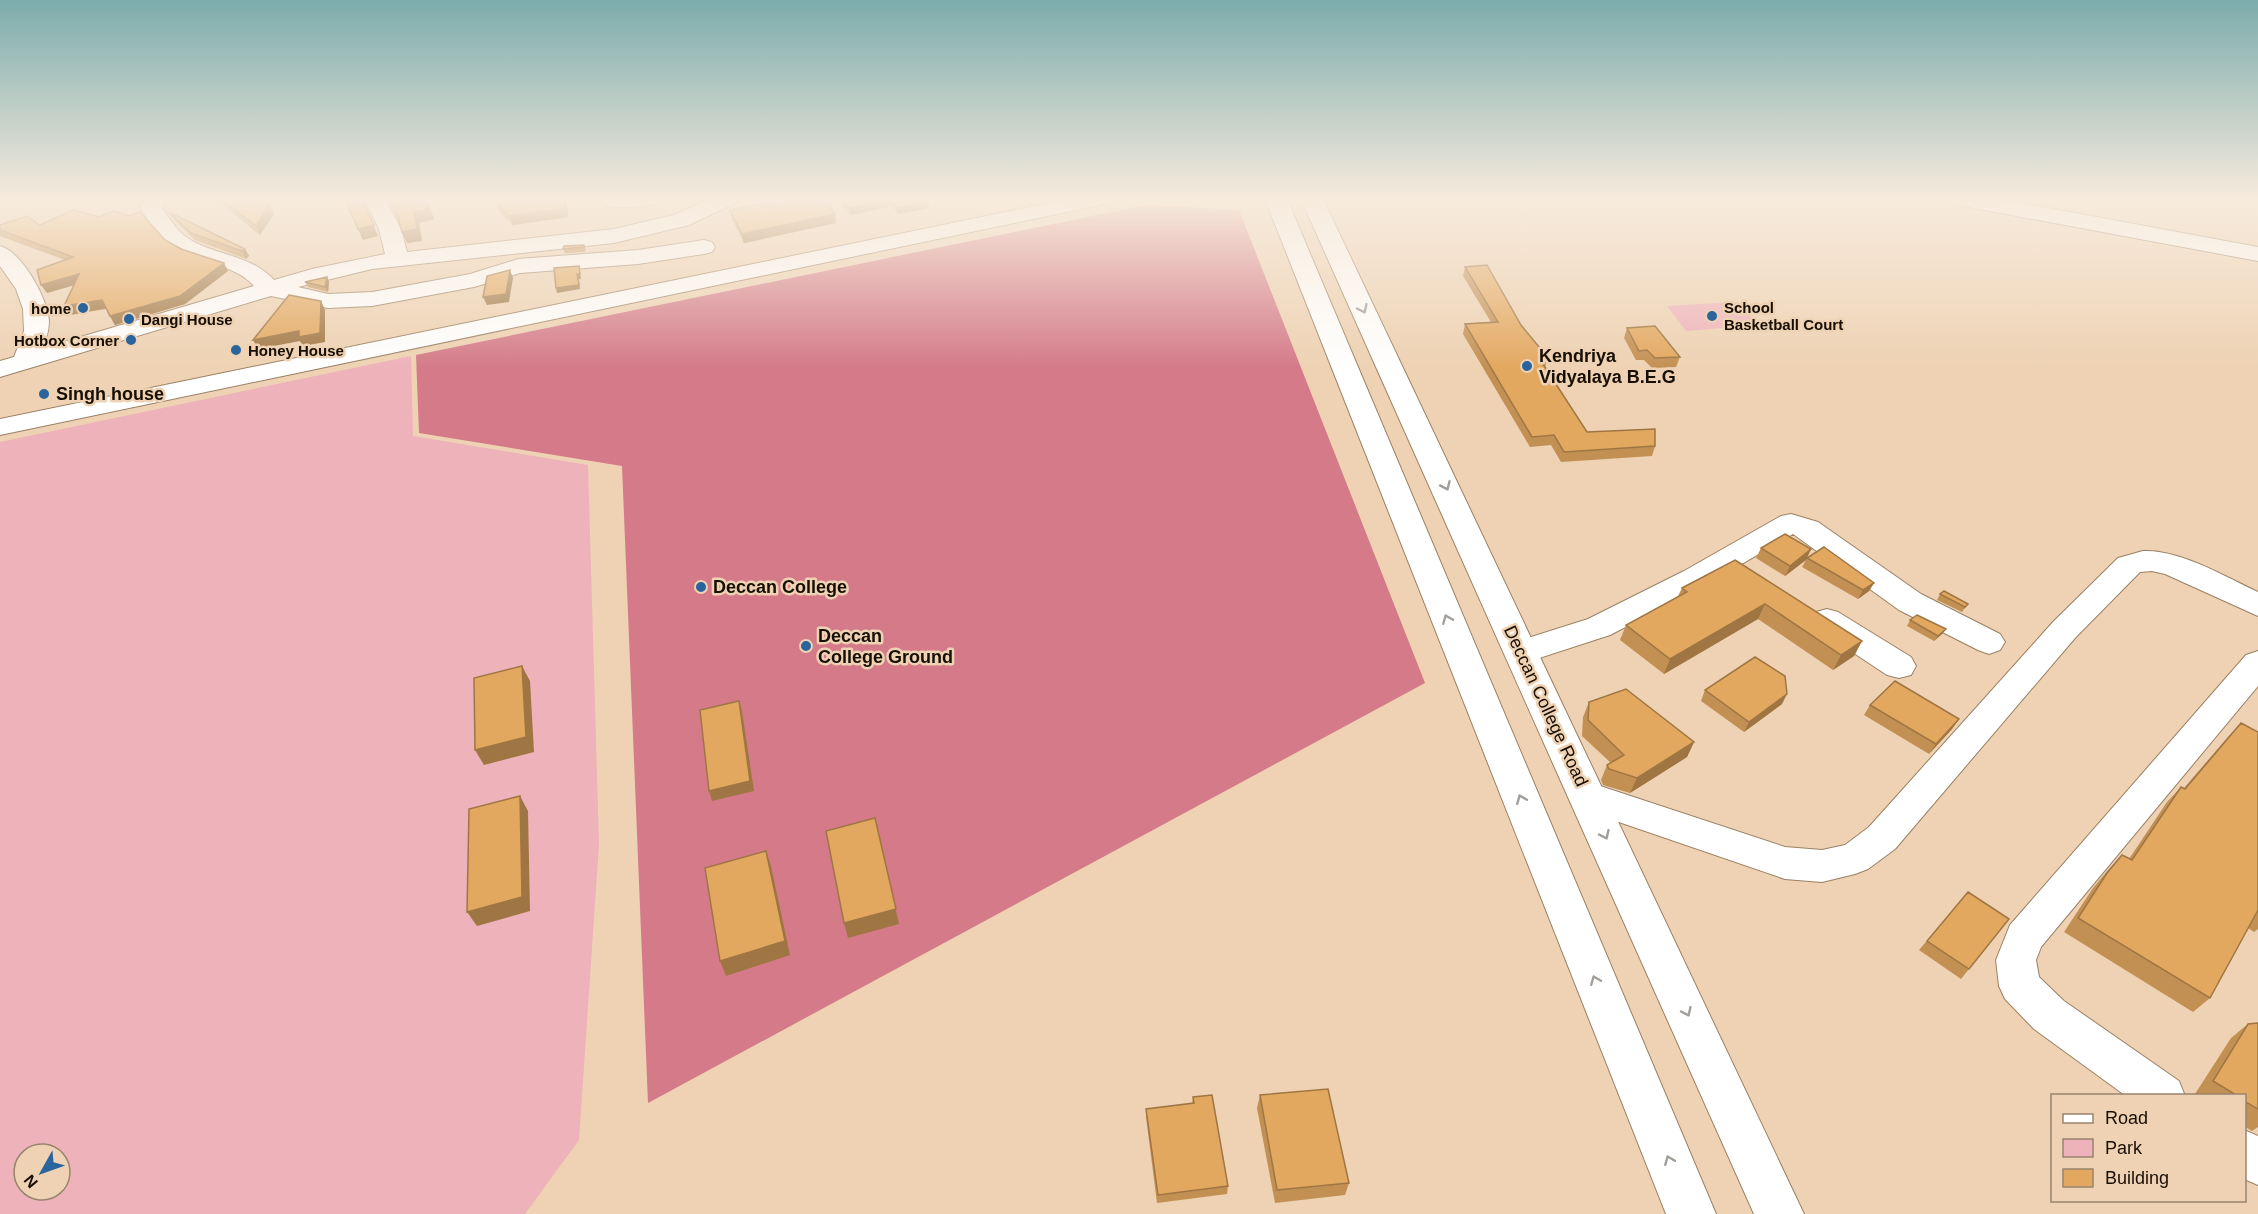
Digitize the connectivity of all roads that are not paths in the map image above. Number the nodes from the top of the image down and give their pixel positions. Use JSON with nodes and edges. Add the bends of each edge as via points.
{"nodes":[{"id":1,"x":2,"y":256,"type":"edge"},
{"id":2,"x":210,"y":256,"type":"edge"},
{"id":3,"x":397,"y":256,"type":"edge"},
{"id":4,"x":429,"y":256,"type":"edge"},
{"id":5,"x":648,"y":256,"type":"edge"},
{"id":6,"x":776,"y":256,"type":"edge"},
{"id":7,"x":827,"y":256,"type":"edge"},
{"id":8,"x":1299,"y":256,"type":"edge"},
{"id":9,"x":1338,"y":256,"type":"edge"},
{"id":10,"x":398,"y":259,"type":"junction"},
{"id":11,"x":268,"y":288,"type":"junction"},
{"id":12,"x":12,"y":365,"type":"edge"},
{"id":13,"x":0,"y":414,"type":"edge"},
{"id":14,"x":0,"y":427,"type":"edge"},
{"id":15,"x":1730,"y":558,"type":"junction"},
{"id":16,"x":1760,"y":577,"type":"edge"},
{"id":17,"x":1799,"y":602,"type":"edge"},
{"id":18,"x":2258,"y":605,"type":"edge"},
{"id":19,"x":1989,"y":642,"type":"dead end"},
{"id":20,"x":1521,"y":652,"type":"junction"},
{"id":21,"x":2258,"y":663,"type":"edge"},
{"id":22,"x":1899,"y":666,"type":"dead end"},
{"id":23,"x":1588,"y":797,"type":"junction"},
{"id":24,"x":2162,"y":1094,"type":"edge"},
{"id":25,"x":1692,"y":1214,"type":"edge"},
{"id":26,"x":1779,"y":1214,"type":"edge"}],
"edges":[{"from":1,"to":12,"type":"street","via":[[30,293],[37,314],[36,333]]},
{"from":2,"to":11,"type":"street","via":[[259,274]]},
{"from":3,"to":10,"type":"street"},
{"from":4,"to":10,"type":"street"},
{"from":5,"to":11,"type":"street","via":[[518,266],[474,280],[372,299],[328,301]]},
{"from":6,"to":13,"type":"street"},
{"from":7,"to":14,"type":"street"},
{"from":25,"to":8,"type":"main road","one_way":true},
{"from":9,"to":20,"type":"main road","name":"Deccan College Road","one_way":true},
{"from":10,"to":11,"type":"street"},
{"from":11,"to":12,"type":"street"},
{"from":15,"to":16,"type":"street"},
{"from":15,"to":19,"type":"street","via":[[1791,523],[1808,529],[1910,602]]},
{"from":15,"to":20,"type":"street","via":[[1599,627]]},
{"from":17,"to":22,"type":"street"},
{"from":18,"to":23,"type":"street","via":[[2173,566],[2154,561],[2129,565],[2064,630],[1882,838],[1855,858],[1822,866],[1785,862]]},
{"from":20,"to":23,"type":"main road","name":"Deccan College Road"},
{"from":21,"to":24,"type":"street","via":[[2024,938],[2016,960],[2020,986],[2049,1015]]},
{"from":23,"to":26,"type":"main road","name":"Deccan College Road","one_way":true}]}
